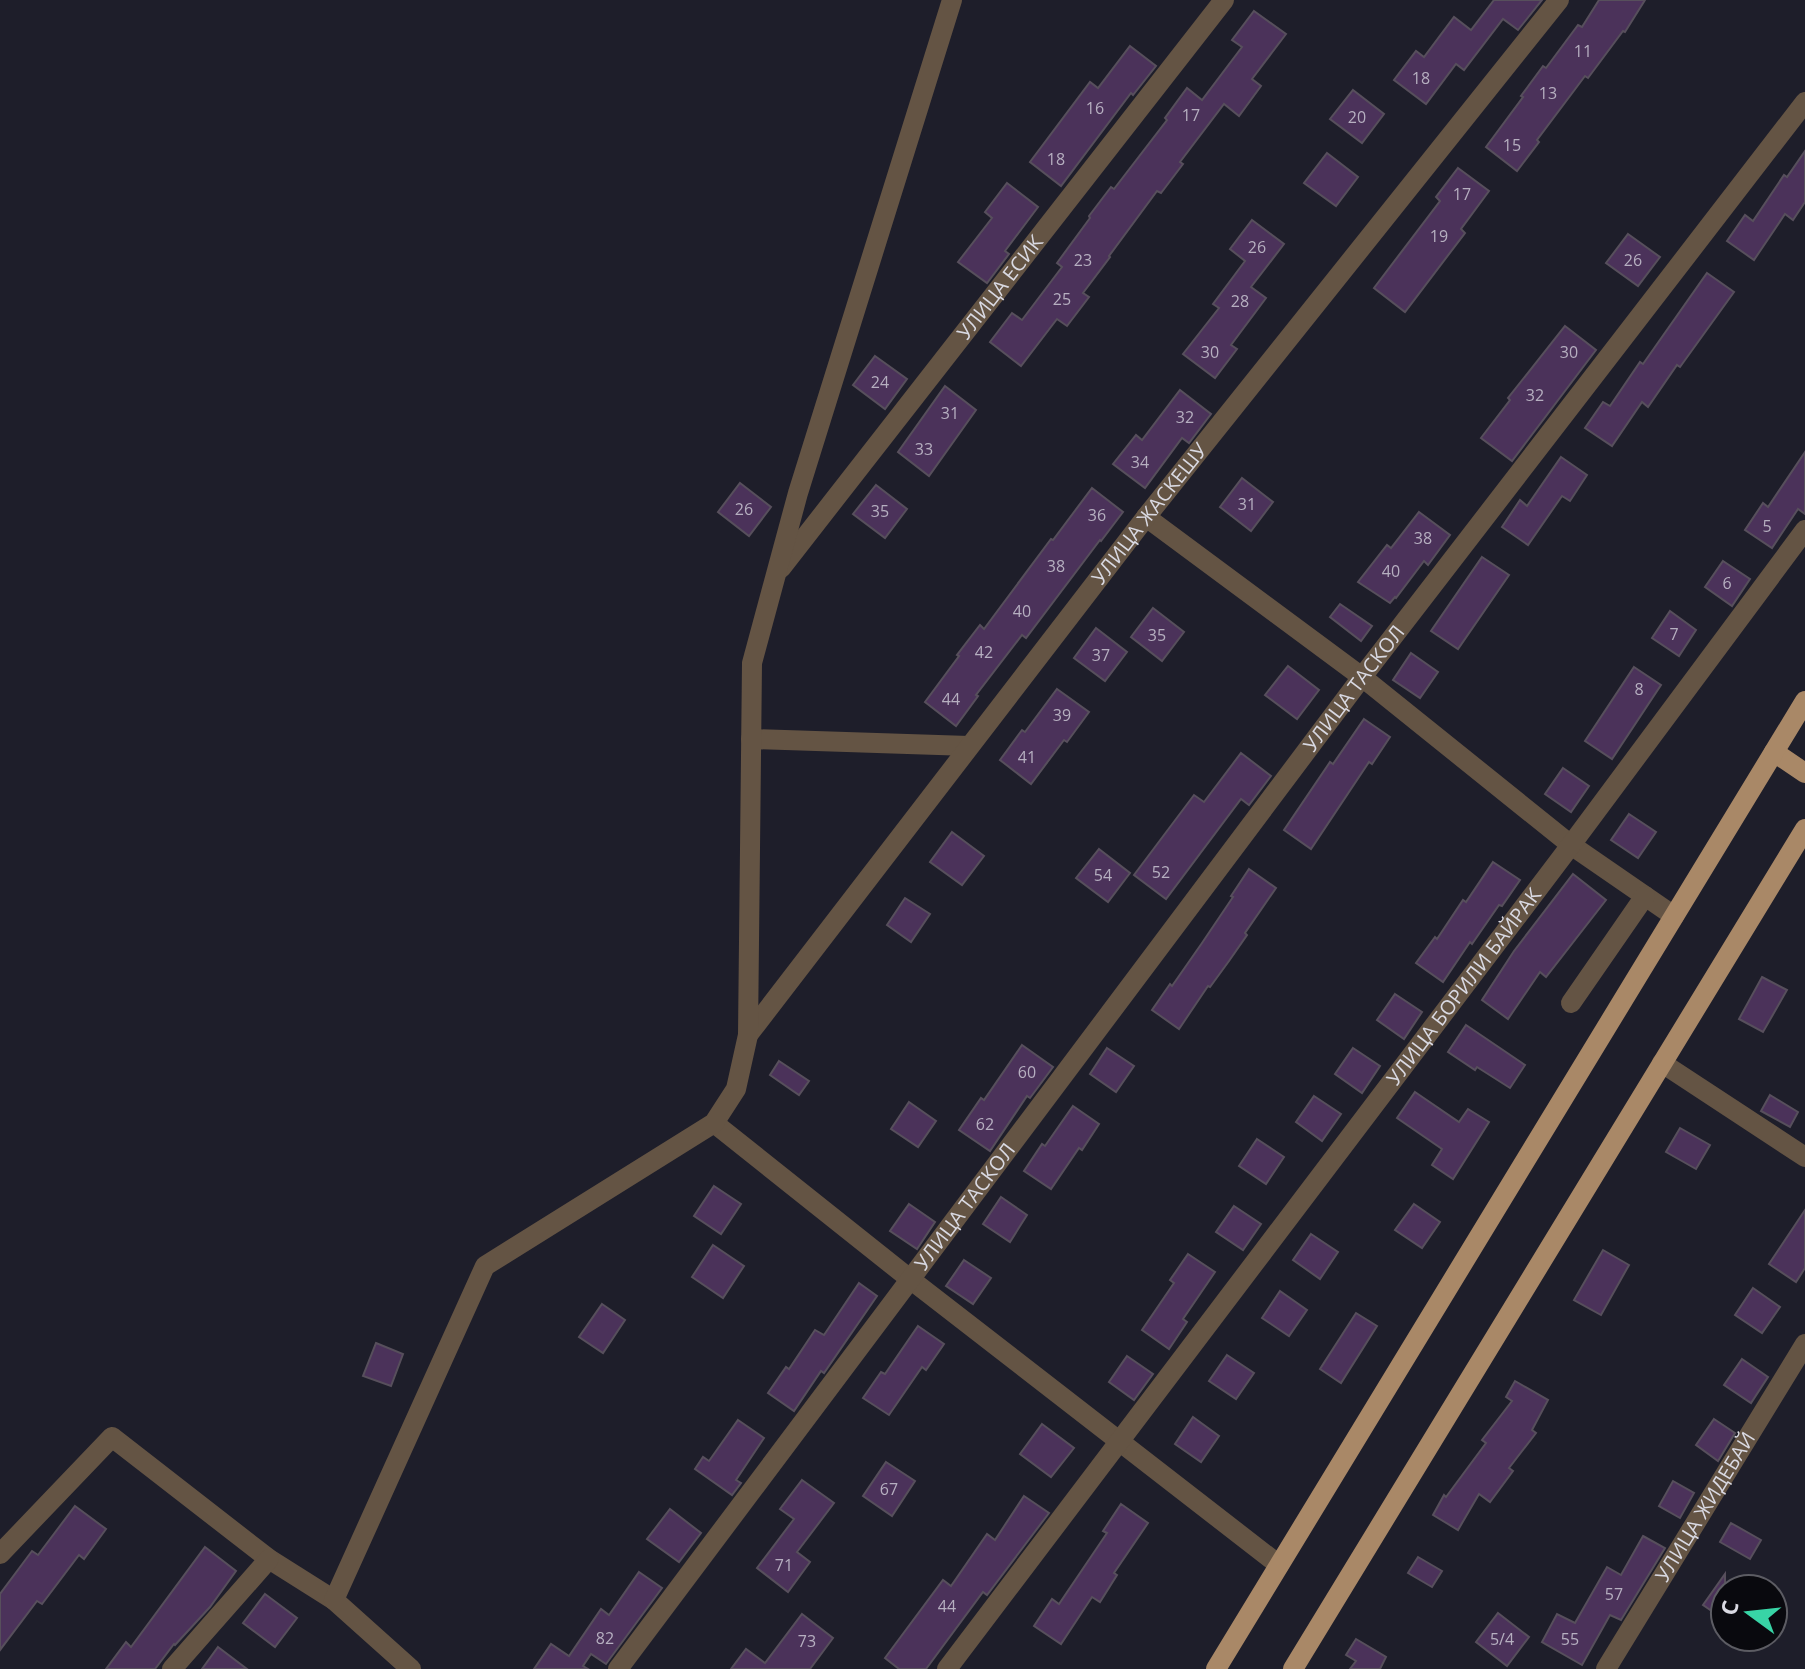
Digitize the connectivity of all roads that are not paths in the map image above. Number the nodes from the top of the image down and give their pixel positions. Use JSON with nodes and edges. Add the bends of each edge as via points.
{"nodes":[{"id":1,"x":952,"y":0,"type":"edge"},
{"id":2,"x":1224,"y":0,"type":"edge"},
{"id":3,"x":1559,"y":0,"type":"edge"},
{"id":4,"x":1805,"y":102,"type":"edge"},
{"id":5,"x":1146,"y":517,"type":"junction"},
{"id":6,"x":1805,"y":530,"type":"edge"},
{"id":7,"x":776,"y":574,"type":"junction"},
{"id":8,"x":1362,"y":677,"type":"junction"},
{"id":9,"x":1805,"y":701,"type":"edge"},
{"id":10,"x":751,"y":739,"type":"junction"},
{"id":11,"x":969,"y":746,"type":"junction"},
{"id":12,"x":1774,"y":752,"type":"junction"},
{"id":13,"x":1805,"y":773,"type":"edge"},
{"id":14,"x":1805,"y":829,"type":"edge"},
{"id":15,"x":1571,"y":845,"type":"junction"},
{"id":16,"x":1645,"y":896,"type":"junction"},
{"id":17,"x":1674,"y":916,"type":"junction"},
{"id":18,"x":1571,"y":1003,"type":"dead end"},
{"id":19,"x":748,"y":1035,"type":"junction"},
{"id":20,"x":1662,"y":1063,"type":"junction"},
{"id":21,"x":714,"y":1123,"type":"junction"},
{"id":22,"x":1805,"y":1157,"type":"edge"},
{"id":23,"x":910,"y":1279,"type":"junction"},
{"id":24,"x":1805,"y":1344,"type":"edge"},
{"id":25,"x":1119,"y":1441,"type":"junction"},
{"id":26,"x":0,"y":1554,"type":"edge"},
{"id":27,"x":269,"y":1559,"type":"junction"},
{"id":28,"x":1279,"y":1565,"type":"junction"},
{"id":29,"x":334,"y":1600,"type":"junction"},
{"id":30,"x":172,"y":1669,"type":"edge"},
{"id":31,"x":411,"y":1669,"type":"edge"},
{"id":32,"x":618,"y":1669,"type":"edge"},
{"id":33,"x":947,"y":1669,"type":"edge"},
{"id":34,"x":1216,"y":1669,"type":"edge"},
{"id":35,"x":1293,"y":1669,"type":"edge"},
{"id":36,"x":1606,"y":1669,"type":"edge"}],
"edges":[{"from":1,"to":7,"type":"street"},
{"from":2,"to":7,"type":"street","name":"УЛИЦА ЕСИК"},
{"from":3,"to":5,"type":"street","name":"УЛИЦА ЖАСКЕШУ"},
{"from":4,"to":8,"type":"street","name":"УЛИЦА ТАСКОЛ"},
{"from":5,"to":8,"type":"street"},
{"from":5,"to":11,"type":"street","name":"УЛИЦА ЖАСКЕШУ"},
{"from":6,"to":15,"type":"street","name":"УЛИЦА БОРИЛИ БАЙРАК"},
{"from":7,"to":10,"type":"street","via":[[752,663]]},
{"from":8,"to":15,"type":"street"},
{"from":8,"to":23,"type":"street","name":"УЛИЦА ТАСКОЛ"},
{"from":9,"to":12,"type":"main road"},
{"from":10,"to":11,"type":"street"},
{"from":10,"to":19,"type":"street"},
{"from":11,"to":19,"type":"street","name":"УЛИЦА ЖАСКЕШУ"},
{"from":12,"to":13,"type":"main road"},
{"from":12,"to":17,"type":"main road"},
{"from":14,"to":20,"type":"main road"},
{"from":15,"to":16,"type":"street"},
{"from":15,"to":25,"type":"street","name":"УЛИЦА БОРИЛИ БАЙРАК"},
{"from":16,"to":17,"type":"street"},
{"from":16,"to":18,"type":"street"},
{"from":17,"to":28,"type":"main road"},
{"from":19,"to":21,"type":"street","via":[[736,1089]]},
{"from":20,"to":22,"type":"street"},
{"from":20,"to":35,"type":"main road"},
{"from":21,"to":23,"type":"street"},
{"from":21,"to":29,"type":"street","via":[[485,1266]]},
{"from":23,"to":25,"type":"street"},
{"from":23,"to":32,"type":"street","name":"УЛИЦА ТАСКОЛ"},
{"from":24,"to":36,"type":"street","name":"УЛИЦА ЖИДЕБАЙ"},
{"from":25,"to":28,"type":"street"},
{"from":25,"to":33,"type":"street","name":"УЛИЦА БОРИЛИ БАЙРАК"},
{"from":26,"to":27,"type":"street","via":[[112,1437]]},
{"from":27,"to":29,"type":"street"},
{"from":27,"to":30,"type":"street"},
{"from":28,"to":34,"type":"main road"},
{"from":29,"to":31,"type":"street"}]}
